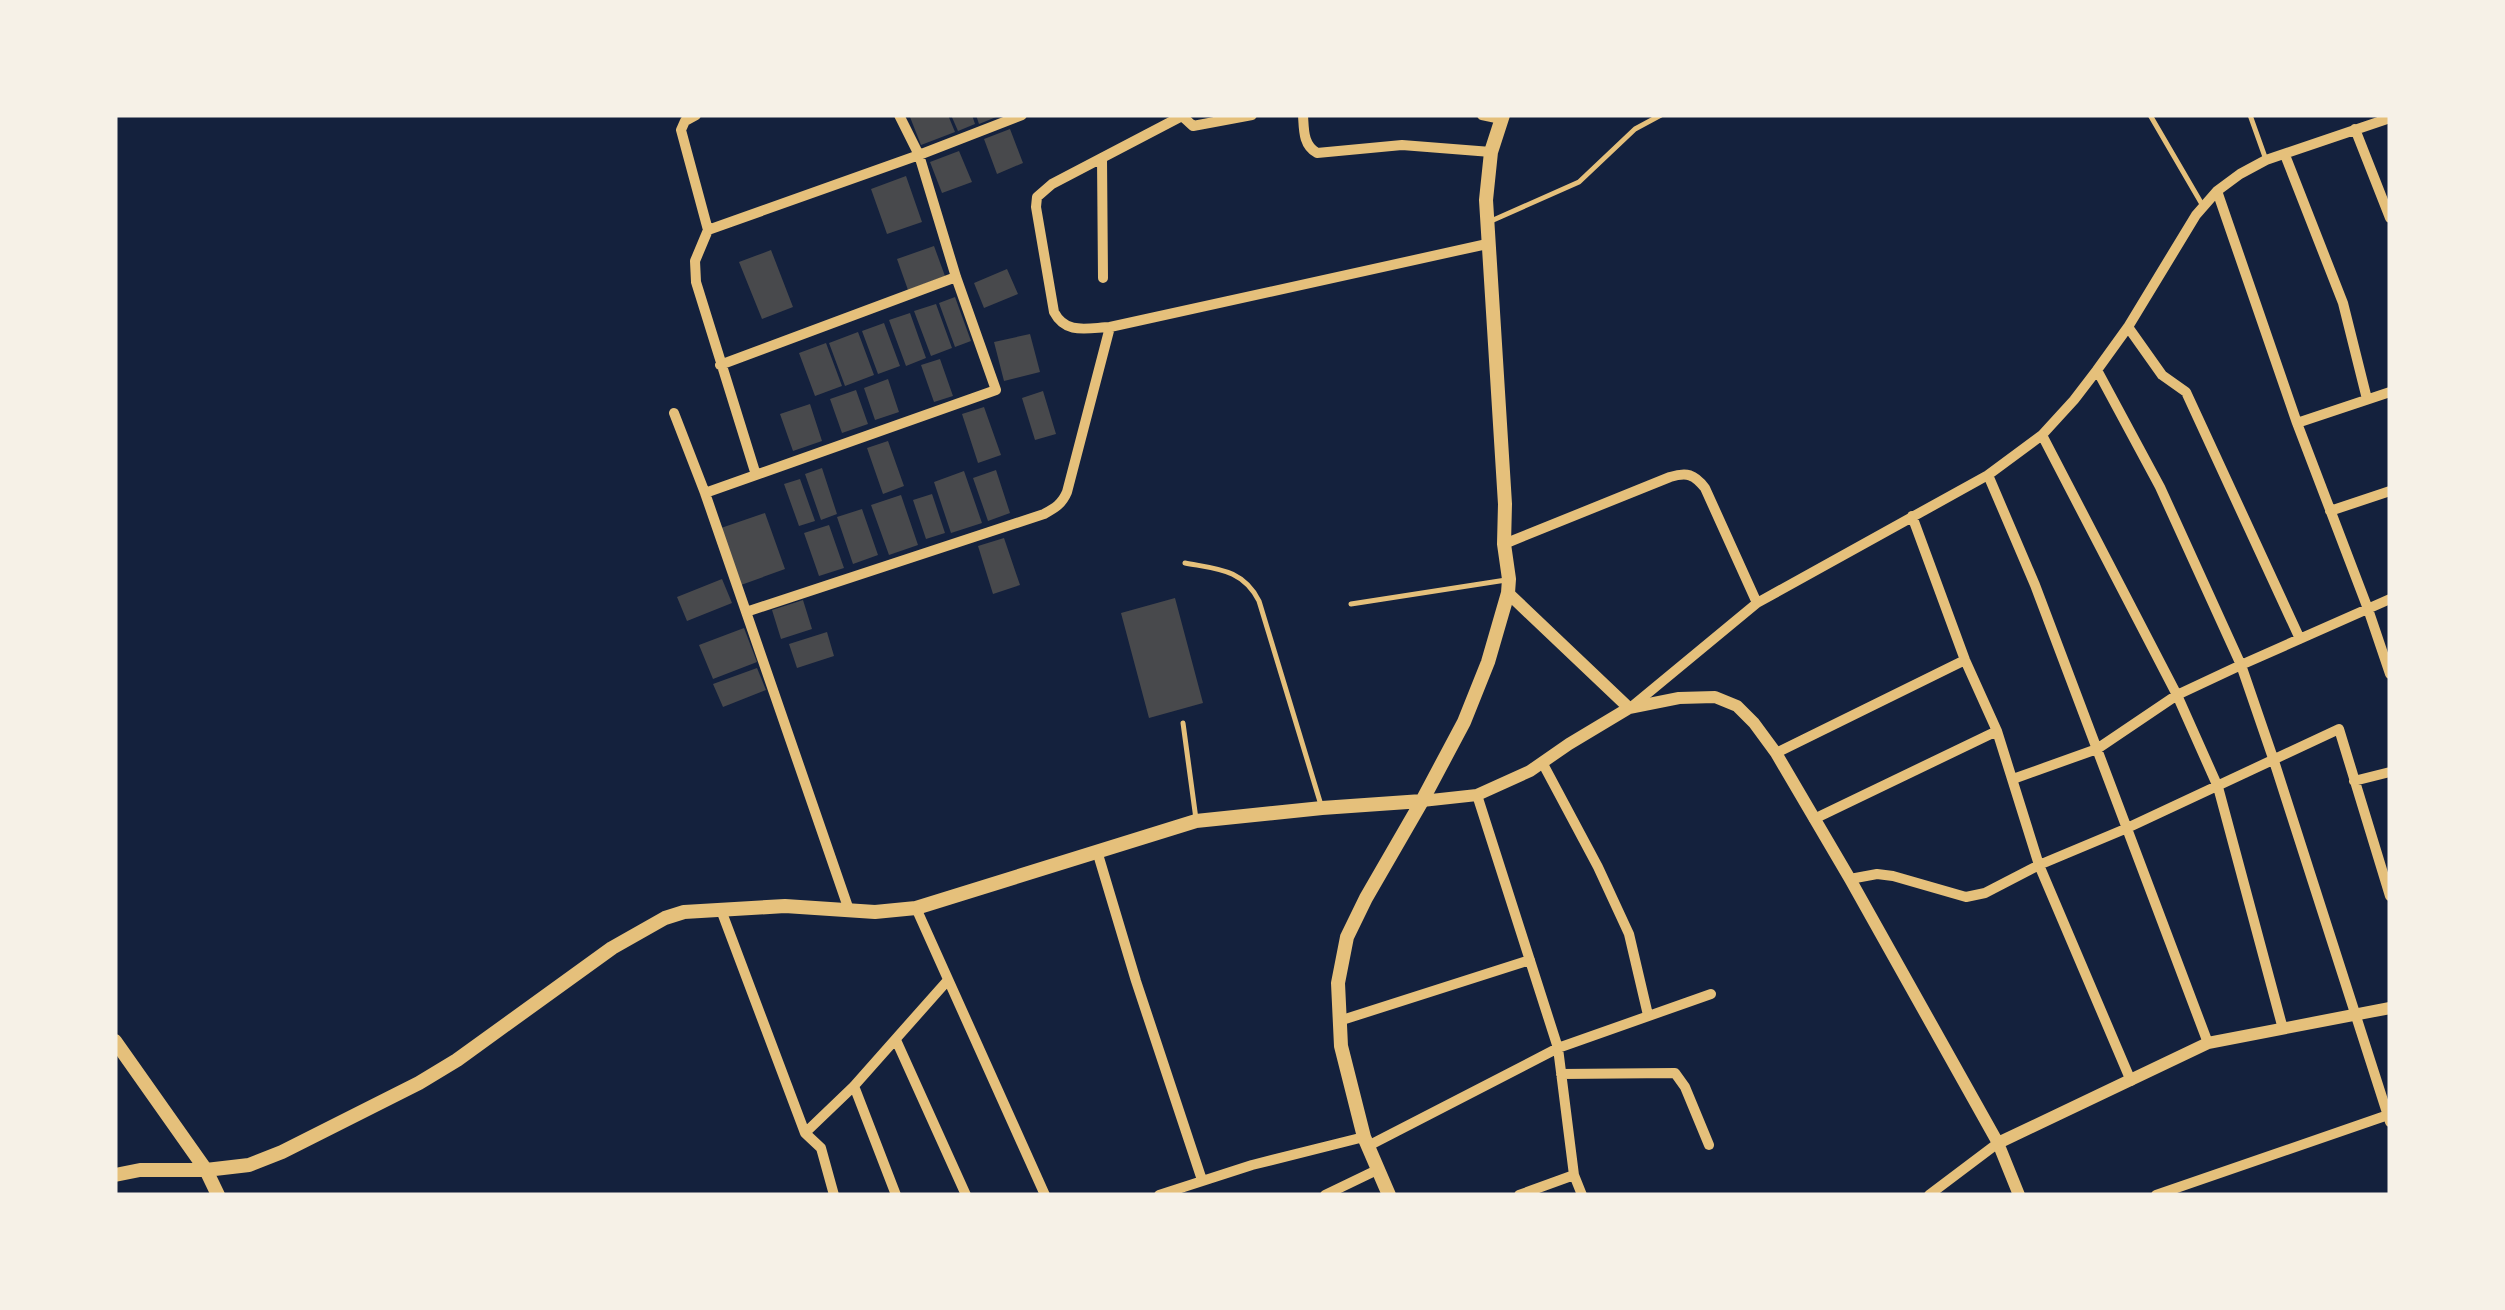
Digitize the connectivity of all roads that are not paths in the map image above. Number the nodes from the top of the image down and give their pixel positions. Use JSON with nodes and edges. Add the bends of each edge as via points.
{"nodes":[{"id":1,"x":696,"y":115,"type":"edge"},
{"id":2,"x":898,"y":115,"type":"edge"},
{"id":3,"x":1022,"y":115,"type":"edge"},
{"id":4,"x":1252,"y":115,"type":"edge"},
{"id":5,"x":1303,"y":115,"type":"edge"},
{"id":6,"x":1482,"y":115,"type":"edge"},
{"id":7,"x":1661,"y":115,"type":"edge"},
{"id":8,"x":2150,"y":115,"type":"edge"},
{"id":9,"x":2250,"y":115,"type":"edge"},
{"id":10,"x":1182,"y":116,"type":"edge"},
{"id":11,"x":1502,"y":117,"type":"edge"},
{"id":12,"x":2390,"y":118,"type":"edge"},
{"id":13,"x":2355,"y":130,"type":"junction"},
{"id":14,"x":1491,"y":152,"type":"junction"},
{"id":15,"x":919,"y":155,"type":"junction"},
{"id":16,"x":2286,"y":155,"type":"junction"},
{"id":17,"x":1102,"y":158,"type":"junction"},
{"id":18,"x":2266,"y":160,"type":"junction"},
{"id":19,"x":2217,"y":190,"type":"junction"},
{"id":20,"x":2204,"y":206,"type":"junction"},
{"id":21,"x":2390,"y":218,"type":"edge"},
{"id":22,"x":1487,"y":223,"type":"junction"},
{"id":23,"x":708,"y":230,"type":"junction"},
{"id":24,"x":1488,"y":244,"type":"junction"},
{"id":25,"x":956,"y":277,"type":"junction"},
{"id":26,"x":1103,"y":278,"type":"dead end"},
{"id":27,"x":1110,"y":326,"type":"junction"},
{"id":28,"x":2128,"y":327,"type":"junction"},
{"id":29,"x":720,"y":365,"type":"junction"},
{"id":30,"x":2097,"y":370,"type":"junction"},
{"id":31,"x":2390,"y":392,"type":"edge"},
{"id":32,"x":2366,"y":399,"type":"junction"},
{"id":33,"x":674,"y":413,"type":"dead end"},
{"id":34,"x":2297,"y":424,"type":"junction"},
{"id":35,"x":2042,"y":435,"type":"junction"},
{"id":36,"x":756,"y":475,"type":"junction"},
{"id":37,"x":1988,"y":475,"type":"junction"},
{"id":38,"x":2390,"y":491,"type":"edge"},
{"id":39,"x":704,"y":493,"type":"junction"},
{"id":40,"x":2330,"y":511,"type":"junction"},
{"id":41,"x":1912,"y":516,"type":"junction"},
{"id":42,"x":1504,"y":544,"type":"junction"},
{"id":43,"x":1184,"y":563,"type":"dead end"},
{"id":44,"x":1509,"y":586,"type":"junction"},
{"id":45,"x":2390,"y":599,"type":"edge"},
{"id":46,"x":1757,"y":603,"type":"junction"},
{"id":47,"x":1351,"y":604,"type":"dead end"},
{"id":48,"x":2368,"y":609,"type":"junction"},
{"id":49,"x":746,"y":612,"type":"junction"},
{"id":50,"x":2300,"y":640,"type":"junction"},
{"id":51,"x":1965,"y":660,"type":"junction"},
{"id":52,"x":2241,"y":666,"type":"junction"},
{"id":53,"x":2390,"y":674,"type":"edge"},
{"id":54,"x":2177,"y":695,"type":"junction"},
{"id":55,"x":1629,"y":708,"type":"junction"},
{"id":56,"x":1183,"y":723,"type":"dead end"},
{"id":57,"x":1997,"y":731,"type":"junction"},
{"id":58,"x":2097,"y":749,"type":"junction"},
{"id":59,"x":1776,"y":753,"type":"junction"},
{"id":60,"x":2274,"y":761,"type":"junction"},
{"id":61,"x":1543,"y":764,"type":"junction"},
{"id":62,"x":2390,"y":772,"type":"edge"},
{"id":63,"x":2013,"y":780,"type":"junction"},
{"id":64,"x":2354,"y":781,"type":"junction"},
{"id":65,"x":2218,"y":787,"type":"junction"},
{"id":66,"x":1477,"y":795,"type":"junction"},
{"id":67,"x":1422,"y":801,"type":"junction"},
{"id":68,"x":1322,"y":808,"type":"junction"},
{"id":69,"x":1814,"y":818,"type":"junction"},
{"id":70,"x":1196,"y":821,"type":"junction"},
{"id":71,"x":2125,"y":829,"type":"junction"},
{"id":72,"x":1098,"y":851,"type":"junction"},
{"id":73,"x":2039,"y":865,"type":"junction"},
{"id":74,"x":1850,"y":879,"type":"junction"},
{"id":75,"x":2390,"y":896,"type":"edge"},
{"id":76,"x":916,"y":908,"type":"junction"},
{"id":77,"x":721,"y":910,"type":"junction"},
{"id":78,"x":849,"y":910,"type":"junction"},
{"id":79,"x":1530,"y":960,"type":"junction"},
{"id":80,"x":948,"y":980,"type":"junction"},
{"id":81,"x":1711,"y":994,"type":"dead end"},
{"id":82,"x":2390,"y":1008,"type":"edge"},
{"id":83,"x":2356,"y":1014,"type":"junction"},
{"id":84,"x":1648,"y":1015,"type":"junction"},
{"id":85,"x":1339,"y":1021,"type":"junction"},
{"id":86,"x":2283,"y":1029,"type":"junction"},
{"id":87,"x":896,"y":1040,"type":"junction"},
{"id":88,"x":115,"y":1041,"type":"edge"},
{"id":89,"x":2208,"y":1044,"type":"junction"},
{"id":90,"x":1558,"y":1048,"type":"junction"},
{"id":91,"x":1562,"y":1074,"type":"junction"},
{"id":92,"x":2132,"y":1081,"type":"junction"},
{"id":93,"x":854,"y":1086,"type":"junction"},
{"id":94,"x":2389,"y":1118,"type":"edge"},
{"id":95,"x":805,"y":1132,"type":"junction"},
{"id":96,"x":1366,"y":1141,"type":"junction"},
{"id":97,"x":1998,"y":1143,"type":"junction"},
{"id":98,"x":1709,"y":1145,"type":"dead end"},
{"id":99,"x":1379,"y":1168,"type":"junction"},
{"id":100,"x":206,"y":1170,"type":"junction"},
{"id":101,"x":115,"y":1175,"type":"edge"},
{"id":102,"x":1574,"y":1175,"type":"junction"},
{"id":103,"x":1202,"y":1180,"type":"junction"},
{"id":104,"x":218,"y":1195,"type":"edge"},
{"id":105,"x":834,"y":1195,"type":"edge"},
{"id":106,"x":896,"y":1195,"type":"edge"},
{"id":107,"x":966,"y":1195,"type":"edge"},
{"id":108,"x":1045,"y":1195,"type":"edge"},
{"id":109,"x":1159,"y":1195,"type":"edge"},
{"id":110,"x":1325,"y":1195,"type":"edge"},
{"id":111,"x":1389,"y":1195,"type":"edge"},
{"id":112,"x":1519,"y":1195,"type":"edge"},
{"id":113,"x":1582,"y":1195,"type":"edge"},
{"id":114,"x":1929,"y":1195,"type":"edge"},
{"id":115,"x":2020,"y":1195,"type":"edge"},
{"id":116,"x":2156,"y":1195,"type":"edge"}],
"edges":[{"from":1,"to":23,"type":"street","via":[[681,130]]},
{"from":2,"to":15,"type":"street"},
{"from":3,"to":15,"type":"street"},
{"from":4,"to":10,"type":"street","via":[[1194,126]]},
{"from":5,"to":14,"type":"street","via":[[1306,143],[1316,153],[1402,145]]},
{"from":6,"to":11,"type":"street"},
{"from":7,"to":22,"type":"lane","via":[[1635,129],[1579,182]]},
{"from":8,"to":20,"type":"lane"},
{"from":9,"to":18,"type":"lane"},
{"from":10,"to":17,"type":"street"},
{"from":11,"to":14,"type":"main road"},
{"from":12,"to":13,"type":"street"},
{"from":13,"to":16,"type":"street"},
{"from":13,"to":21,"type":"street"},
{"from":14,"to":22,"type":"main road"},
{"from":15,"to":23,"type":"street"},
{"from":15,"to":25,"type":"street"},
{"from":16,"to":18,"type":"street"},
{"from":16,"to":32,"type":"street","via":[[2342,303]]},
{"from":17,"to":26,"type":"street"},
{"from":17,"to":27,"type":"street","via":[[1044,189],[1036,207],[1058,322]]},
{"from":18,"to":19,"type":"street"},
{"from":19,"to":20,"type":"street"},
{"from":19,"to":34,"type":"street"},
{"from":20,"to":28,"type":"street"},
{"from":22,"to":24,"type":"main road"},
{"from":23,"to":29,"type":"street","via":[[695,261],[696,282]]},
{"from":24,"to":27,"type":"street"},
{"from":24,"to":42,"type":"main road"},
{"from":25,"to":29,"type":"street"},
{"from":25,"to":36,"type":"street","via":[[996,390]]},
{"from":27,"to":49,"type":"street","via":[[1067,492],[1056,507]]},
{"from":28,"to":30,"type":"street"},
{"from":28,"to":50,"type":"street","via":[[2162,375],[2186,392]]},
{"from":29,"to":36,"type":"street"},
{"from":30,"to":35,"type":"street"},
{"from":30,"to":52,"type":"street","via":[[2160,486]]},
{"from":31,"to":32,"type":"street"},
{"from":32,"to":34,"type":"street"},
{"from":33,"to":39,"type":"street"},
{"from":34,"to":40,"type":"street"},
{"from":35,"to":37,"type":"street"},
{"from":35,"to":54,"type":"street"},
{"from":36,"to":39,"type":"street"},
{"from":37,"to":41,"type":"street"},
{"from":37,"to":58,"type":"street"},
{"from":38,"to":40,"type":"street"},
{"from":39,"to":49,"type":"street"},
{"from":40,"to":48,"type":"street"},
{"from":41,"to":46,"type":"street"},
{"from":41,"to":51,"type":"street"},
{"from":42,"to":44,"type":"main road"},
{"from":42,"to":46,"type":"street","via":[[1686,473],[1705,488]]},
{"from":43,"to":68,"type":"lane","via":[[1242,578],[1253,590]]},
{"from":44,"to":47,"type":"lane"},
{"from":44,"to":55,"type":"street"},
{"from":44,"to":67,"type":"main road","via":[[1470,707]]},
{"from":45,"to":48,"type":"street"},
{"from":46,"to":55,"type":"street"},
{"from":48,"to":50,"type":"street"},
{"from":48,"to":53,"type":"street"},
{"from":49,"to":78,"type":"street"},
{"from":50,"to":52,"type":"street"},
{"from":51,"to":57,"type":"street"},
{"from":51,"to":59,"type":"street"},
{"from":52,"to":54,"type":"street"},
{"from":52,"to":60,"type":"street"},
{"from":54,"to":58,"type":"street"},
{"from":54,"to":65,"type":"street"},
{"from":55,"to":59,"type":"street","via":[[1715,697],[1738,706]]},
{"from":55,"to":61,"type":"street"},
{"from":56,"to":70,"type":"lane"},
{"from":57,"to":63,"type":"street"},
{"from":57,"to":69,"type":"street"},
{"from":58,"to":63,"type":"street"},
{"from":58,"to":71,"type":"street"},
{"from":59,"to":69,"type":"street"},
{"from":60,"to":64,"type":"street","via":[[2339,729]]},
{"from":60,"to":65,"type":"street"},
{"from":60,"to":83,"type":"street"},
{"from":61,"to":66,"type":"street"},
{"from":61,"to":84,"type":"street","via":[[1615,901]]},
{"from":62,"to":64,"type":"street"},
{"from":63,"to":73,"type":"street"},
{"from":64,"to":75,"type":"street"},
{"from":65,"to":71,"type":"street"},
{"from":65,"to":86,"type":"street"},
{"from":66,"to":67,"type":"street"},
{"from":66,"to":79,"type":"street"},
{"from":67,"to":68,"type":"main road"},
{"from":67,"to":85,"type":"main road","via":[[1347,937]]},
{"from":68,"to":70,"type":"main road"},
{"from":69,"to":74,"type":"street"},
{"from":70,"to":72,"type":"main road"},
{"from":71,"to":73,"type":"street"},
{"from":71,"to":89,"type":"street"},
{"from":72,"to":76,"type":"main road"},
{"from":72,"to":103,"type":"street"},
{"from":73,"to":74,"type":"street","via":[[1966,896],[1892,876]]},
{"from":73,"to":92,"type":"street"},
{"from":74,"to":97,"type":"street"},
{"from":76,"to":78,"type":"main road"},
{"from":76,"to":80,"type":"street"},
{"from":77,"to":78,"type":"main road"},
{"from":77,"to":95,"type":"street"},
{"from":77,"to":100,"type":"main road","via":[[664,918],[457,1060],[363,1112],[248,1165]]},
{"from":79,"to":85,"type":"street"},
{"from":79,"to":90,"type":"street"},
{"from":80,"to":87,"type":"street"},
{"from":80,"to":108,"type":"street"},
{"from":81,"to":84,"type":"street"},
{"from":82,"to":83,"type":"street"},
{"from":83,"to":86,"type":"street"},
{"from":83,"to":94,"type":"street"},
{"from":84,"to":90,"type":"street"},
{"from":85,"to":96,"type":"main road"},
{"from":86,"to":89,"type":"street"},
{"from":87,"to":93,"type":"street"},
{"from":87,"to":107,"type":"street"},
{"from":88,"to":100,"type":"main road"},
{"from":89,"to":92,"type":"street"},
{"from":90,"to":91,"type":"street"},
{"from":90,"to":96,"type":"street"},
{"from":91,"to":98,"type":"street","via":[[1675,1073]]},
{"from":91,"to":102,"type":"street"},
{"from":92,"to":97,"type":"street"},
{"from":93,"to":95,"type":"street"},
{"from":93,"to":106,"type":"street"},
{"from":94,"to":116,"type":"street"},
{"from":95,"to":105,"type":"street","via":[[821,1148]]},
{"from":96,"to":99,"type":"main road"},
{"from":96,"to":103,"type":"street"},
{"from":97,"to":114,"type":"street"},
{"from":97,"to":115,"type":"street"},
{"from":99,"to":110,"type":"street"},
{"from":99,"to":111,"type":"main road"},
{"from":100,"to":101,"type":"main road"},
{"from":100,"to":104,"type":"main road"},
{"from":102,"to":112,"type":"street"},
{"from":102,"to":113,"type":"street"},
{"from":103,"to":109,"type":"street"}]}
